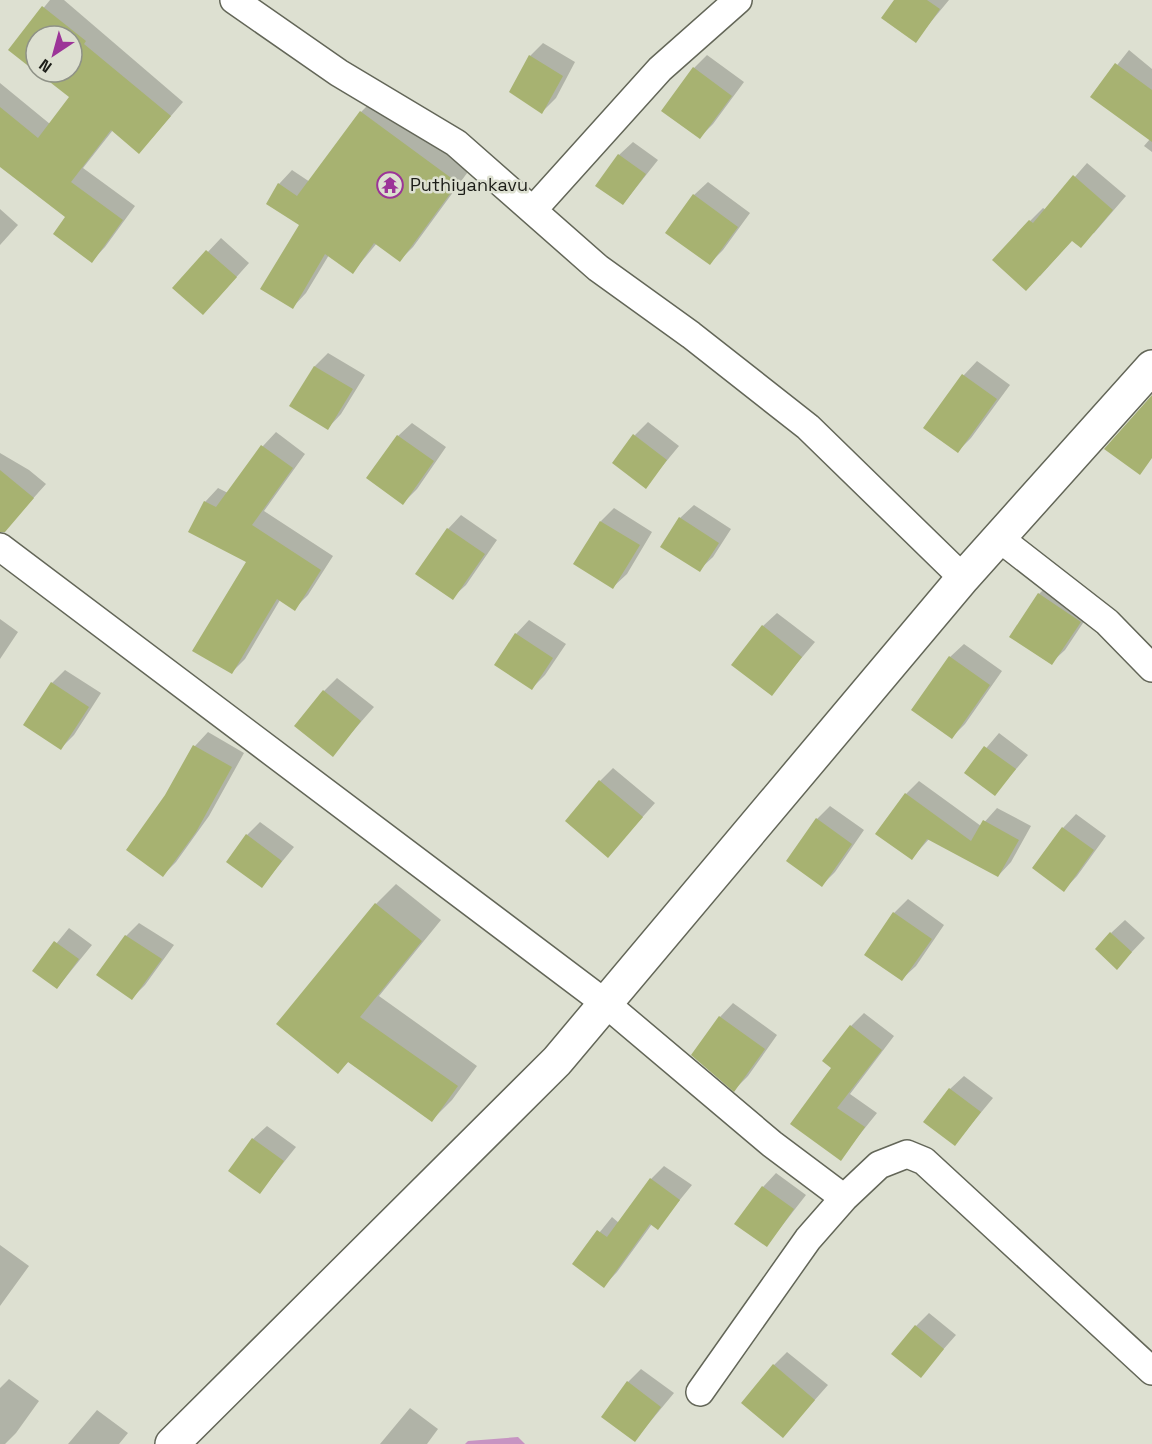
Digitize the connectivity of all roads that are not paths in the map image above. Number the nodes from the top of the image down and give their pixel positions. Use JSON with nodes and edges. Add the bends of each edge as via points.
{"nodes":[{"id":1,"x":234,"y":0,"type":"edge"},
{"id":2,"x":738,"y":0,"type":"edge"},
{"id":3,"x":533,"y":210,"type":"junction"},
{"id":4,"x":1152,"y":367,"type":"edge"},
{"id":5,"x":999,"y":538,"type":"junction"},
{"id":6,"x":0,"y":547,"type":"edge"},
{"id":7,"x":963,"y":578,"type":"junction"},
{"id":8,"x":1152,"y":668,"type":"edge"},
{"id":9,"x":605,"y":1004,"type":"junction"},
{"id":10,"x":844,"y":1198,"type":"junction"},
{"id":11,"x":1152,"y":1371,"type":"edge"},
{"id":12,"x":700,"y":1392,"type":"dead end"},
{"id":13,"x":172,"y":1444,"type":"edge"}],
"edges":[{"from":1,"to":3,"type":"street","via":[[339,73],[456,143]]},
{"from":2,"to":3,"type":"street","via":[[660,69]]},
{"from":3,"to":7,"type":"street","via":[[598,268],[808,427]]},
{"from":4,"to":5,"type":"main road"},
{"from":5,"to":7,"type":"main road"},
{"from":5,"to":8,"type":"street","via":[[1107,622]]},
{"from":6,"to":9,"type":"street"},
{"from":7,"to":9,"type":"main road"},
{"from":9,"to":10,"type":"street","via":[[772,1144]]},
{"from":9,"to":13,"type":"main road","via":[[557,1061]]},
{"from":10,"to":11,"type":"street","via":[[879,1165],[907,1154],[924,1161]]},
{"from":10,"to":12,"type":"street","via":[[808,1239]]}]}
